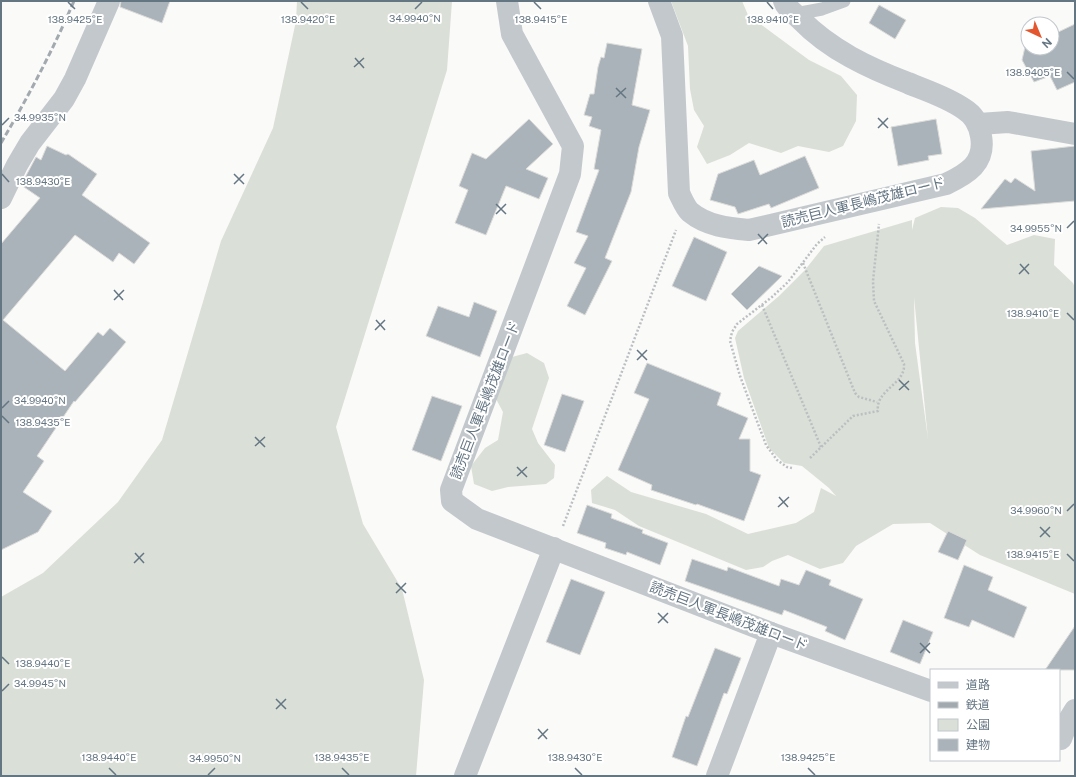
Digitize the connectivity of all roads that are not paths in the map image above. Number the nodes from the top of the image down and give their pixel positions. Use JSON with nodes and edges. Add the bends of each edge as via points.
{"nodes":[{"id":1,"x":108,"y":1,"type":"edge"},
{"id":2,"x":507,"y":1,"type":"edge"},
{"id":3,"x":659,"y":1,"type":"edge"},
{"id":4,"x":844,"y":1,"type":"edge"},
{"id":5,"x":790,"y":8,"type":"edge"},
{"id":6,"x":979,"y":124,"type":"junction"},
{"id":7,"x":1075,"y":134,"type":"edge"},
{"id":8,"x":1,"y":198,"type":"edge"},
{"id":9,"x":554,"y":548,"type":"junction"},
{"id":10,"x":771,"y":633,"type":"junction"},
{"id":11,"x":930,"y":691,"type":"edge"},
{"id":12,"x":1075,"y":710,"type":"edge"},
{"id":13,"x":1065,"y":740,"type":"edge"},
{"id":14,"x":465,"y":776,"type":"edge"},
{"id":15,"x":717,"y":776,"type":"edge"}],
"edges":[{"from":1,"to":8,"type":"street","via":[[75,79],[64,99],[30,143]]},
{"from":2,"to":9,"type":"street","name":"読売巨人軍長嶋茂雄ロード","via":[[512,34],[573,146],[570,174],[450,490],[452,501],[477,519]]},
{"from":3,"to":6,"type":"street","name":"読売巨人軍長嶋茂雄ロード","via":[[672,36],[679,193],[689,211],[708,222],[724,228],[749,230],[946,184],[961,177],[975,165],[983,147]]},
{"from":4,"to":5,"type":"lane","via":[[822,10]]},
{"from":5,"to":6,"type":"street","via":[[808,27],[837,50],[872,69],[942,97],[964,109]]},
{"from":6,"to":7,"type":"street","via":[[1008,122]]},
{"from":9,"to":10,"type":"street","name":"読売巨人軍長嶋茂雄ロード"},
{"from":9,"to":14,"type":"street"},
{"from":10,"to":11,"type":"street","name":"読売巨人軍長嶋茂雄ロード"},
{"from":10,"to":15,"type":"street"},
{"from":12,"to":13,"type":"street","via":[[1066,723]]}]}
